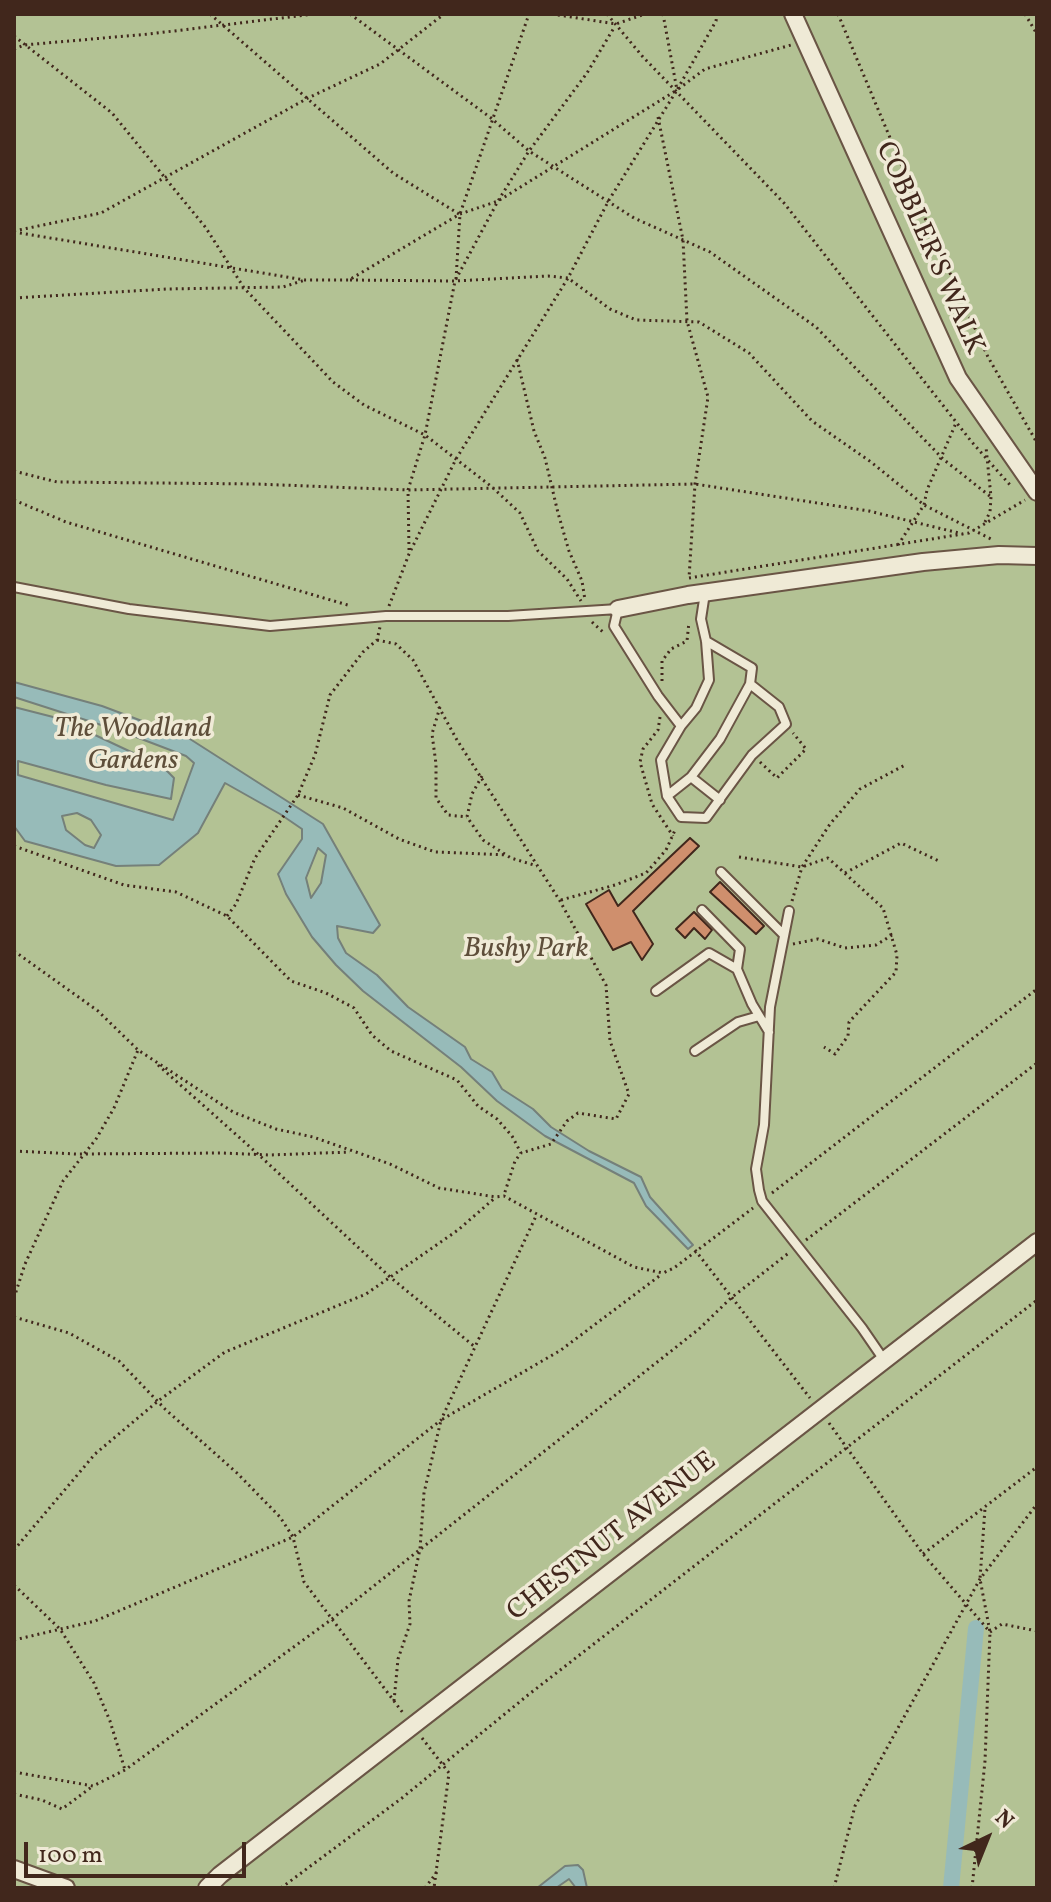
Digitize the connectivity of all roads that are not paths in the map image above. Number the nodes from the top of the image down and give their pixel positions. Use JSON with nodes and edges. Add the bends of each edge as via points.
{"nodes":[{"id":1,"x":793,"y":14,"type":"edge"},
{"id":2,"x":1032,"y":493,"type":"edge"},
{"id":3,"x":1037,"y":556,"type":"edge"},
{"id":4,"x":14,"y":587,"type":"edge"},
{"id":5,"x":694,"y":588,"type":"junction"},
{"id":6,"x":618,"y":609,"type":"junction"},
{"id":7,"x":706,"y":641,"type":"junction"},
{"id":8,"x":750,"y":684,"type":"junction"},
{"id":9,"x":681,"y":726,"type":"junction"},
{"id":10,"x":691,"y":777,"type":"junction"},
{"id":11,"x":667,"y":796,"type":"junction"},
{"id":12,"x":720,"y":800,"type":"junction"},
{"id":13,"x":721,"y":872,"type":"dead end"},
{"id":14,"x":702,"y":910,"type":"dead end"},
{"id":15,"x":789,"y":911,"type":"road end"},
{"id":16,"x":784,"y":935,"type":"junction"},
{"id":17,"x":737,"y":969,"type":"junction"},
{"id":18,"x":656,"y":991,"type":"dead end"},
{"id":19,"x":759,"y":1016,"type":"junction"},
{"id":20,"x":769,"y":1032,"type":"junction"},
{"id":21,"x":695,"y":1051,"type":"dead end"},
{"id":22,"x":1037,"y":1242,"type":"edge"},
{"id":23,"x":884,"y":1361,"type":"junction"},
{"id":24,"x":14,"y":1869,"type":"edge"},
{"id":25,"x":220,"y":1875,"type":"junction"},
{"id":26,"x":66,"y":1888,"type":"edge"},
{"id":27,"x":197,"y":1888,"type":"edge"},
{"id":28,"x":207,"y":1888,"type":"edge"}],
"edges":[{"from":1,"to":2,"type":"street","name":"COBBLER'S WALK","via":[[958,378]]},
{"from":3,"to":5,"type":"street","via":[[923,562]]},
{"from":4,"to":6,"type":"lane","via":[[129,609],[270,626],[386,616]]},
{"from":5,"to":6,"type":"street"},
{"from":5,"to":7,"type":"lane"},
{"from":6,"to":9,"type":"lane","via":[[614,626]]},
{"from":7,"to":8,"type":"lane","via":[[752,668]]},
{"from":7,"to":9,"type":"lane","via":[[709,680]]},
{"from":8,"to":10,"type":"lane","via":[[720,739]]},
{"from":8,"to":12,"type":"lane","via":[[779,707],[786,724],[752,755]]},
{"from":9,"to":11,"type":"lane","via":[[661,760]]},
{"from":10,"to":11,"type":"lane"},
{"from":10,"to":12,"type":"lane"},
{"from":11,"to":12,"type":"lane","via":[[681,817],[706,818]]},
{"from":13,"to":16,"type":"lane"},
{"from":14,"to":17,"type":"lane","via":[[740,949]]},
{"from":15,"to":16,"type":"lane"},
{"from":16,"to":20,"type":"lane"},
{"from":17,"to":18,"type":"lane","via":[[709,953]]},
{"from":17,"to":19,"type":"lane"},
{"from":19,"to":20,"type":"lane"},
{"from":19,"to":21,"type":"lane","via":[[738,1022]]},
{"from":20,"to":23,"type":"lane","via":[[756,1169],[762,1201]]},
{"from":22,"to":23,"type":"street","name":"CHESTNUT AVENUE"},
{"from":23,"to":25,"type":"street","name":"CHESTNUT AVENUE"},
{"from":24,"to":26,"type":"street"},
{"from":25,"to":27,"type":"street","name":"CHESTNUT AVENUE"},
{"from":25,"to":28,"type":"street","name":"CHESTNUT AVENUE"}]}
